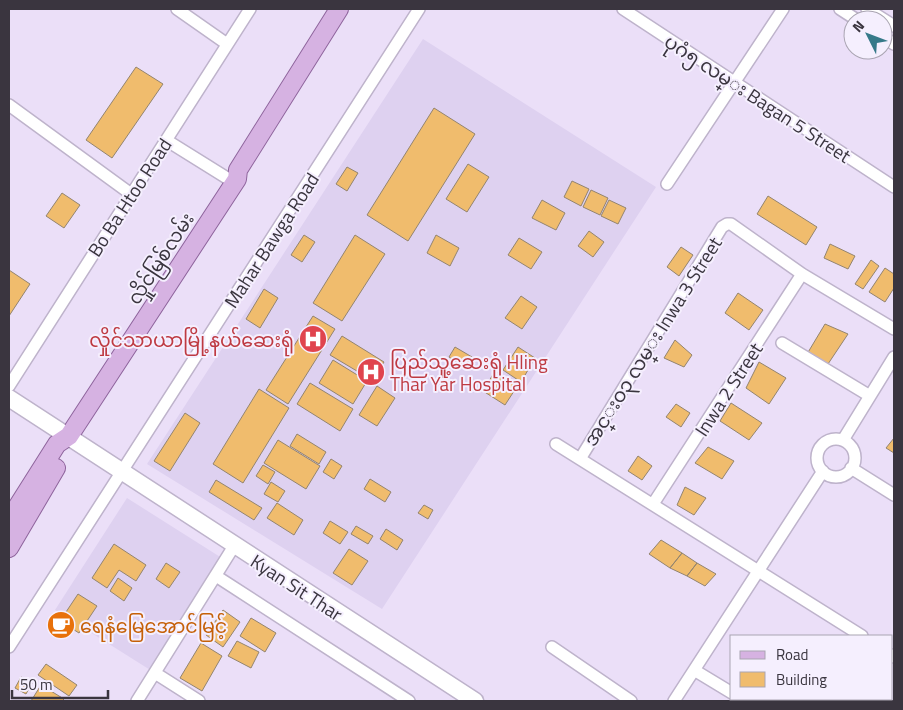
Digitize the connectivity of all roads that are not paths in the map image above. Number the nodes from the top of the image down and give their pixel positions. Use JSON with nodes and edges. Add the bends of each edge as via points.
{"nodes":[{"id":1,"x":177,"y":9,"type":"edge"},
{"id":2,"x":250,"y":9,"type":"edge"},
{"id":3,"x":339,"y":9,"type":"edge"},
{"id":4,"x":351,"y":9,"type":"edge"},
{"id":5,"x":419,"y":9,"type":"edge"},
{"id":6,"x":623,"y":9,"type":"edge"},
{"id":7,"x":783,"y":9,"type":"edge"},
{"id":8,"x":867,"y":9,"type":"edge"},
{"id":9,"x":894,"y":26,"type":"edge"},
{"id":10,"x":228,"y":44,"type":"junction"},
{"id":11,"x":734,"y":83,"type":"junction"},
{"id":12,"x":9,"y":105,"type":"edge"},
{"id":13,"x":166,"y":140,"type":"junction"},
{"id":14,"x":236,"y":181,"type":"junction"},
{"id":15,"x":667,"y":184,"type":"dead end"},
{"id":16,"x":894,"y":187,"type":"edge"},
{"id":17,"x":131,"y":194,"type":"junction"},
{"id":18,"x":802,"y":274,"type":"junction"},
{"id":19,"x":894,"y":329,"type":"edge"},
{"id":20,"x":782,"y":343,"type":"dead end"},
{"id":21,"x":894,"y":357,"type":"edge"},
{"id":22,"x":9,"y":386,"type":"edge"},
{"id":23,"x":870,"y":396,"type":"junction"},
{"id":24,"x":9,"y":398,"type":"edge"},
{"id":25,"x":69,"y":436,"type":"junction"},
{"id":26,"x":843,"y":440,"type":"junction"},
{"id":27,"x":556,"y":444,"type":"dead end"},
{"id":28,"x":580,"y":459,"type":"junction"},
{"id":29,"x":851,"y":468,"type":"junction"},
{"id":30,"x":121,"y":471,"type":"junction"},
{"id":31,"x":823,"y":472,"type":"junction"},
{"id":32,"x":894,"y":495,"type":"edge"},
{"id":33,"x":653,"y":504,"type":"junction"},
{"id":34,"x":9,"y":520,"type":"edge"},
{"id":35,"x":234,"y":546,"type":"junction"},
{"id":36,"x":9,"y":548,"type":"edge"},
{"id":37,"x":760,"y":571,"type":"junction"},
{"id":38,"x":216,"y":576,"type":"junction"},
{"id":39,"x":860,"y":635,"type":"edge"},
{"id":40,"x":9,"y":647,"type":"edge"},
{"id":41,"x":552,"y":647,"type":"dead end"},
{"id":42,"x":694,"y":670,"type":"junction"},
{"id":43,"x":155,"y":672,"type":"junction"},
{"id":44,"x":730,"y":692,"type":"edge"},
{"id":45,"x":136,"y":701,"type":"edge"},
{"id":46,"x":200,"y":701,"type":"edge"},
{"id":47,"x":409,"y":701,"type":"edge"},
{"id":48,"x":475,"y":701,"type":"edge"},
{"id":49,"x":631,"y":701,"type":"edge"},
{"id":50,"x":674,"y":701,"type":"edge"}],
"edges":[{"from":1,"to":10,"type":"street"},
{"from":2,"to":10,"type":"street","name":"Bo Ba Htoo Road"},
{"from":3,"to":14,"type":"main road","name":"လှိုင်မြစ်လမ်း","via":[[238,170]]},
{"from":4,"to":14,"type":"main road","name":"လှိုင်မြစ်လမ်း","via":[[246,176]]},
{"from":5,"to":30,"type":"street","name":"Mahar Bawga Road"},
{"from":6,"to":11,"type":"street","name":"ပုဂံ၅ လမ္း Bagan 5 Street"},
{"from":7,"to":11,"type":"street"},
{"from":8,"to":9,"type":"street"},
{"from":10,"to":13,"type":"street","name":"Bo Ba Htoo Road"},
{"from":11,"to":15,"type":"street"},
{"from":11,"to":16,"type":"street","name":"ပုဂံ၅ လမ္း Bagan 5 Street"},
{"from":12,"to":17,"type":"street"},
{"from":13,"to":14,"type":"street"},
{"from":13,"to":17,"type":"street","name":"Bo Ba Htoo Road"},
{"from":14,"to":25,"type":"main road","name":"လှိုင်မြစ်လမ်း"},
{"from":17,"to":22,"type":"street","name":"Bo Ba Htoo Road"},
{"from":18,"to":19,"type":"street"},
{"from":18,"to":28,"type":"street","name":"အင္းဝ၃ လမ္း Inwa 3 Street","via":[[732,224],[722,227]]},
{"from":18,"to":33,"type":"street","name":"Inwa 2 Street"},
{"from":20,"to":23,"type":"street"},
{"from":21,"to":23,"type":"street"},
{"from":23,"to":26,"type":"street"},
{"from":24,"to":25,"type":"main road","name":"Kyan Sit Thar"},
{"from":25,"to":30,"type":"main road","name":"Kyan Sit Thar"},
{"from":25,"to":34,"type":"main road","name":"လှိုင်မြစ်လမ်း","via":[[57,444]]},
{"from":25,"to":36,"type":"main road","name":"လှိုင်မြစ်လမ်း","via":[[68,447]]},
{"from":26,"to":29,"type":"street","via":[[853,449]]},
{"from":26,"to":31,"type":"street","via":[[830,440],[820,447],[817,460]]},
{"from":27,"to":28,"type":"street"},
{"from":28,"to":33,"type":"street"},
{"from":29,"to":31,"type":"street","via":[[841,476]]},
{"from":29,"to":32,"type":"street"},
{"from":30,"to":35,"type":"main road","name":"Kyan Sit Thar"},
{"from":30,"to":40,"type":"street","name":"Mahar Bawga Road"},
{"from":31,"to":37,"type":"street"},
{"from":33,"to":37,"type":"street"},
{"from":35,"to":38,"type":"street"},
{"from":35,"to":48,"type":"main road","name":"Kyan Sit Thar"},
{"from":37,"to":39,"type":"street"},
{"from":37,"to":42,"type":"street"},
{"from":38,"to":43,"type":"street"},
{"from":38,"to":47,"type":"street"},
{"from":41,"to":49,"type":"street"},
{"from":42,"to":44,"type":"street"},
{"from":42,"to":50,"type":"street"},
{"from":43,"to":45,"type":"street"},
{"from":43,"to":46,"type":"street"}]}
